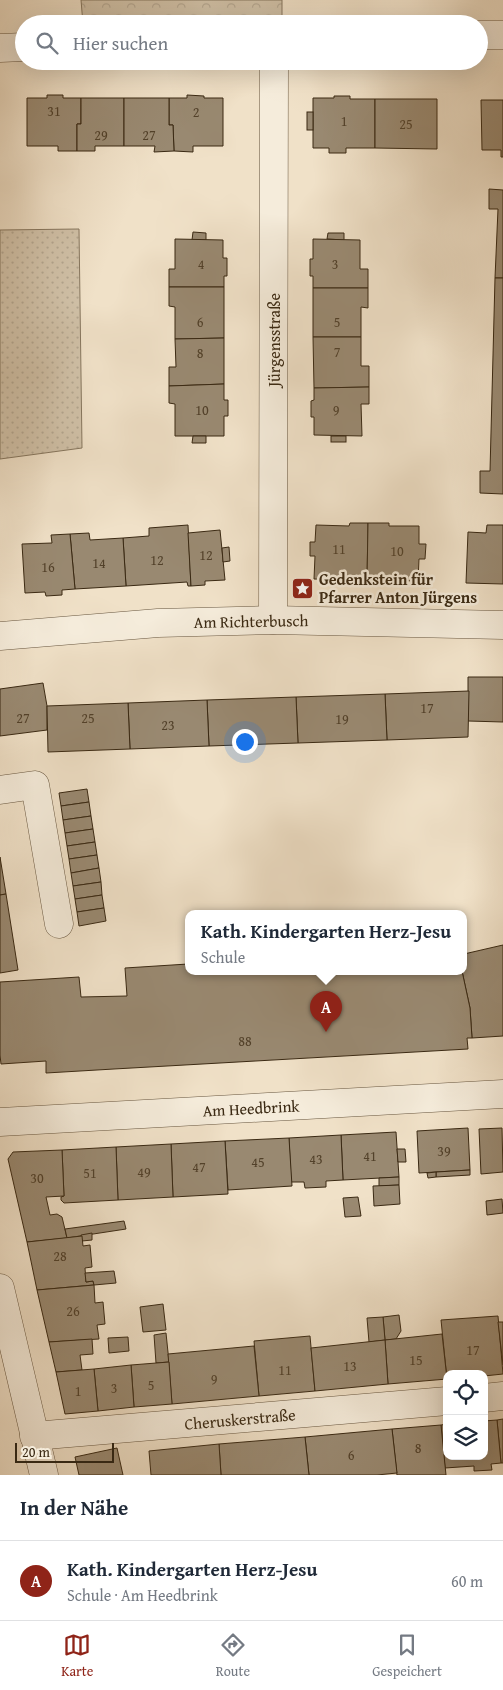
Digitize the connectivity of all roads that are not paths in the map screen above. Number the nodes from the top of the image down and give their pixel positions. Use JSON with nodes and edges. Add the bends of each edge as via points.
{"nodes":[{"id":1,"x":488,"y":35,"type":"edge"},
{"id":2,"x":503,"y":35,"type":"edge"},
{"id":3,"x":15,"y":47,"type":"edge"},
{"id":4,"x":0,"y":48,"type":"edge"},
{"id":5,"x":274,"y":70,"type":"edge"},
{"id":6,"x":273,"y":620,"type":"junction"},
{"id":7,"x":503,"y":625,"type":"edge"},
{"id":8,"x":0,"y":636,"type":"edge"},
{"id":9,"x":0,"y":790,"type":"edge"},
{"id":10,"x":59,"y":924,"type":"dead end"},
{"id":11,"x":503,"y":1094,"type":"edge"},
{"id":12,"x":0,"y":1122,"type":"edge"},
{"id":13,"x":0,"y":1288,"type":"edge"},
{"id":14,"x":503,"y":1396,"type":"edge"},
{"id":15,"x":488,"y":1398,"type":"edge"},
{"id":16,"x":443,"y":1401,"type":"edge"},
{"id":17,"x":34,"y":1436,"type":"junction"},
{"id":18,"x":44,"y":1475,"type":"edge"}],
"edges":[{"from":1,"to":2,"type":"street"},
{"from":3,"to":4,"type":"street"},
{"from":5,"to":6,"type":"street","name":"Jürgensstraße"},
{"from":6,"to":7,"type":"street","name":"Am Richterbusch"},
{"from":6,"to":8,"type":"street","name":"Am Richterbusch","via":[[158,622]]},
{"from":9,"to":10,"type":"street","via":[[35,785]]},
{"from":11,"to":12,"type":"street","name":"Am Heedbrink"},
{"from":13,"to":17,"type":"street"},
{"from":14,"to":15,"type":"street"},
{"from":16,"to":17,"type":"street","name":"Cheruskerstraße"},
{"from":17,"to":18,"type":"street"}]}
